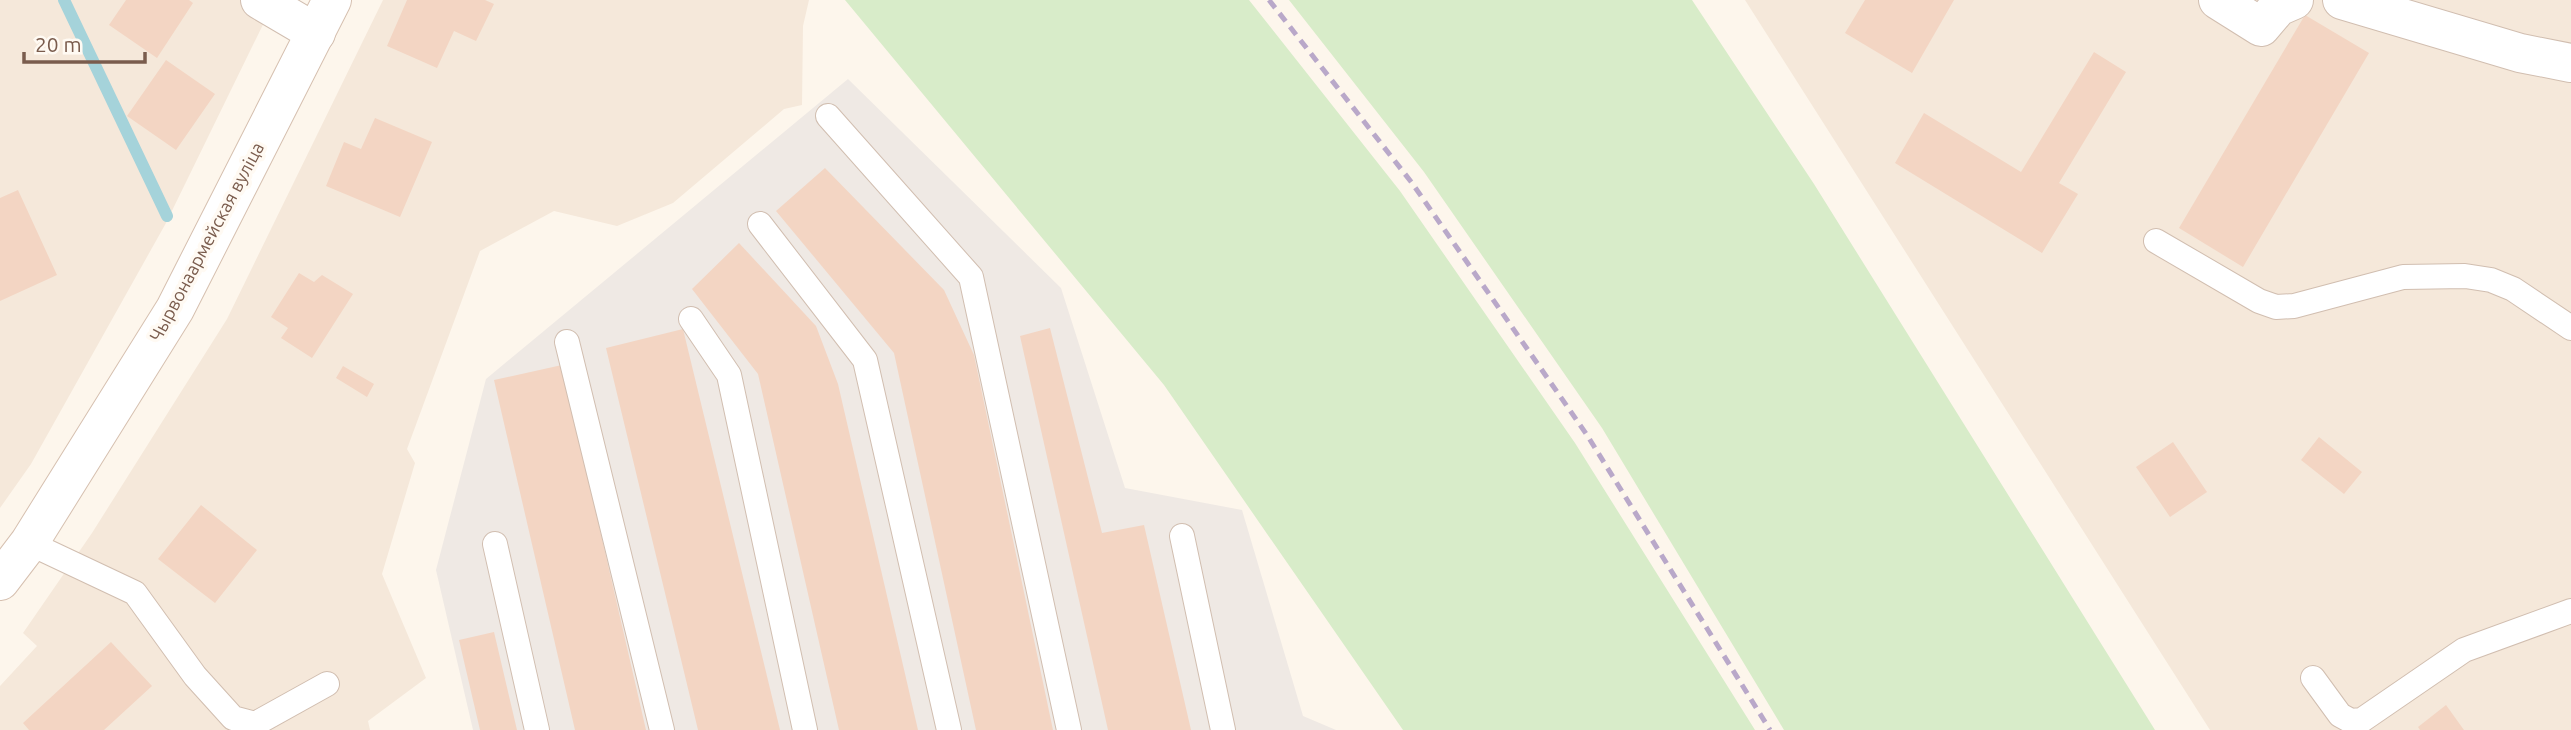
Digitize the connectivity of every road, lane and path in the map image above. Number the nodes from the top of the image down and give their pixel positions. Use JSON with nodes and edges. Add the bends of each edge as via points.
{"nodes":[{"id":1,"x":260,"y":0,"type":"edge"},
{"id":2,"x":2218,"y":0,"type":"edge"},
{"id":3,"x":2294,"y":0,"type":"edge"},
{"id":4,"x":2342,"y":0,"type":"edge"},
{"id":5,"x":324,"y":16,"type":"edge"},
{"id":6,"x":2571,"y":63,"type":"edge"},
{"id":7,"x":828,"y":116,"type":"dead end"},
{"id":8,"x":760,"y":224,"type":"dead end"},
{"id":9,"x":2156,"y":241,"type":"dead end"},
{"id":10,"x":691,"y":318,"type":"dead end"},
{"id":11,"x":2571,"y":328,"type":"edge"},
{"id":12,"x":567,"y":342,"type":"dead end"},
{"id":13,"x":1182,"y":536,"type":"dead end"},
{"id":14,"x":29,"y":543,"type":"junction"},
{"id":15,"x":495,"y":544,"type":"dead end"},
{"id":16,"x":0,"y":581,"type":"edge"},
{"id":17,"x":2571,"y":611,"type":"edge"},
{"id":18,"x":2313,"y":678,"type":"dead end"},
{"id":19,"x":327,"y":684,"type":"dead end"},
{"id":20,"x":537,"y":730,"type":"edge"},
{"id":21,"x":662,"y":730,"type":"edge"},
{"id":22,"x":805,"y":730,"type":"edge"},
{"id":23,"x":949,"y":730,"type":"edge"},
{"id":24,"x":1069,"y":730,"type":"edge"},
{"id":25,"x":1223,"y":730,"type":"edge"}],
"edges":[{"from":1,"to":5,"type":"street"},
{"from":2,"to":3,"type":"street","via":[[2261,27],[2278,7]]},
{"from":4,"to":6,"type":"street","via":[[2520,53]]},
{"from":5,"to":14,"type":"street","name":"Чырвонаармейская вуліца","via":[[175,309]]},
{"from":7,"to":24,"type":"lane","via":[[971,277]]},
{"from":8,"to":23,"type":"lane","via":[[865,360]]},
{"from":9,"to":11,"type":"lane","via":[[2276,307],[2403,277],[2465,276],[2491,279],[2513,289]]},
{"from":10,"to":22,"type":"lane","via":[[729,375]]},
{"from":12,"to":21,"type":"lane"},
{"from":13,"to":25,"type":"lane"},
{"from":14,"to":16,"type":"street","name":"Чырвонаармейская вуліца"},
{"from":14,"to":19,"type":"lane","via":[[135,593],[195,676],[233,718],[255,724]]},
{"from":15,"to":20,"type":"lane"},
{"from":17,"to":18,"type":"lane","via":[[2464,650],[2362,720],[2350,721],[2340,715]]}]}
